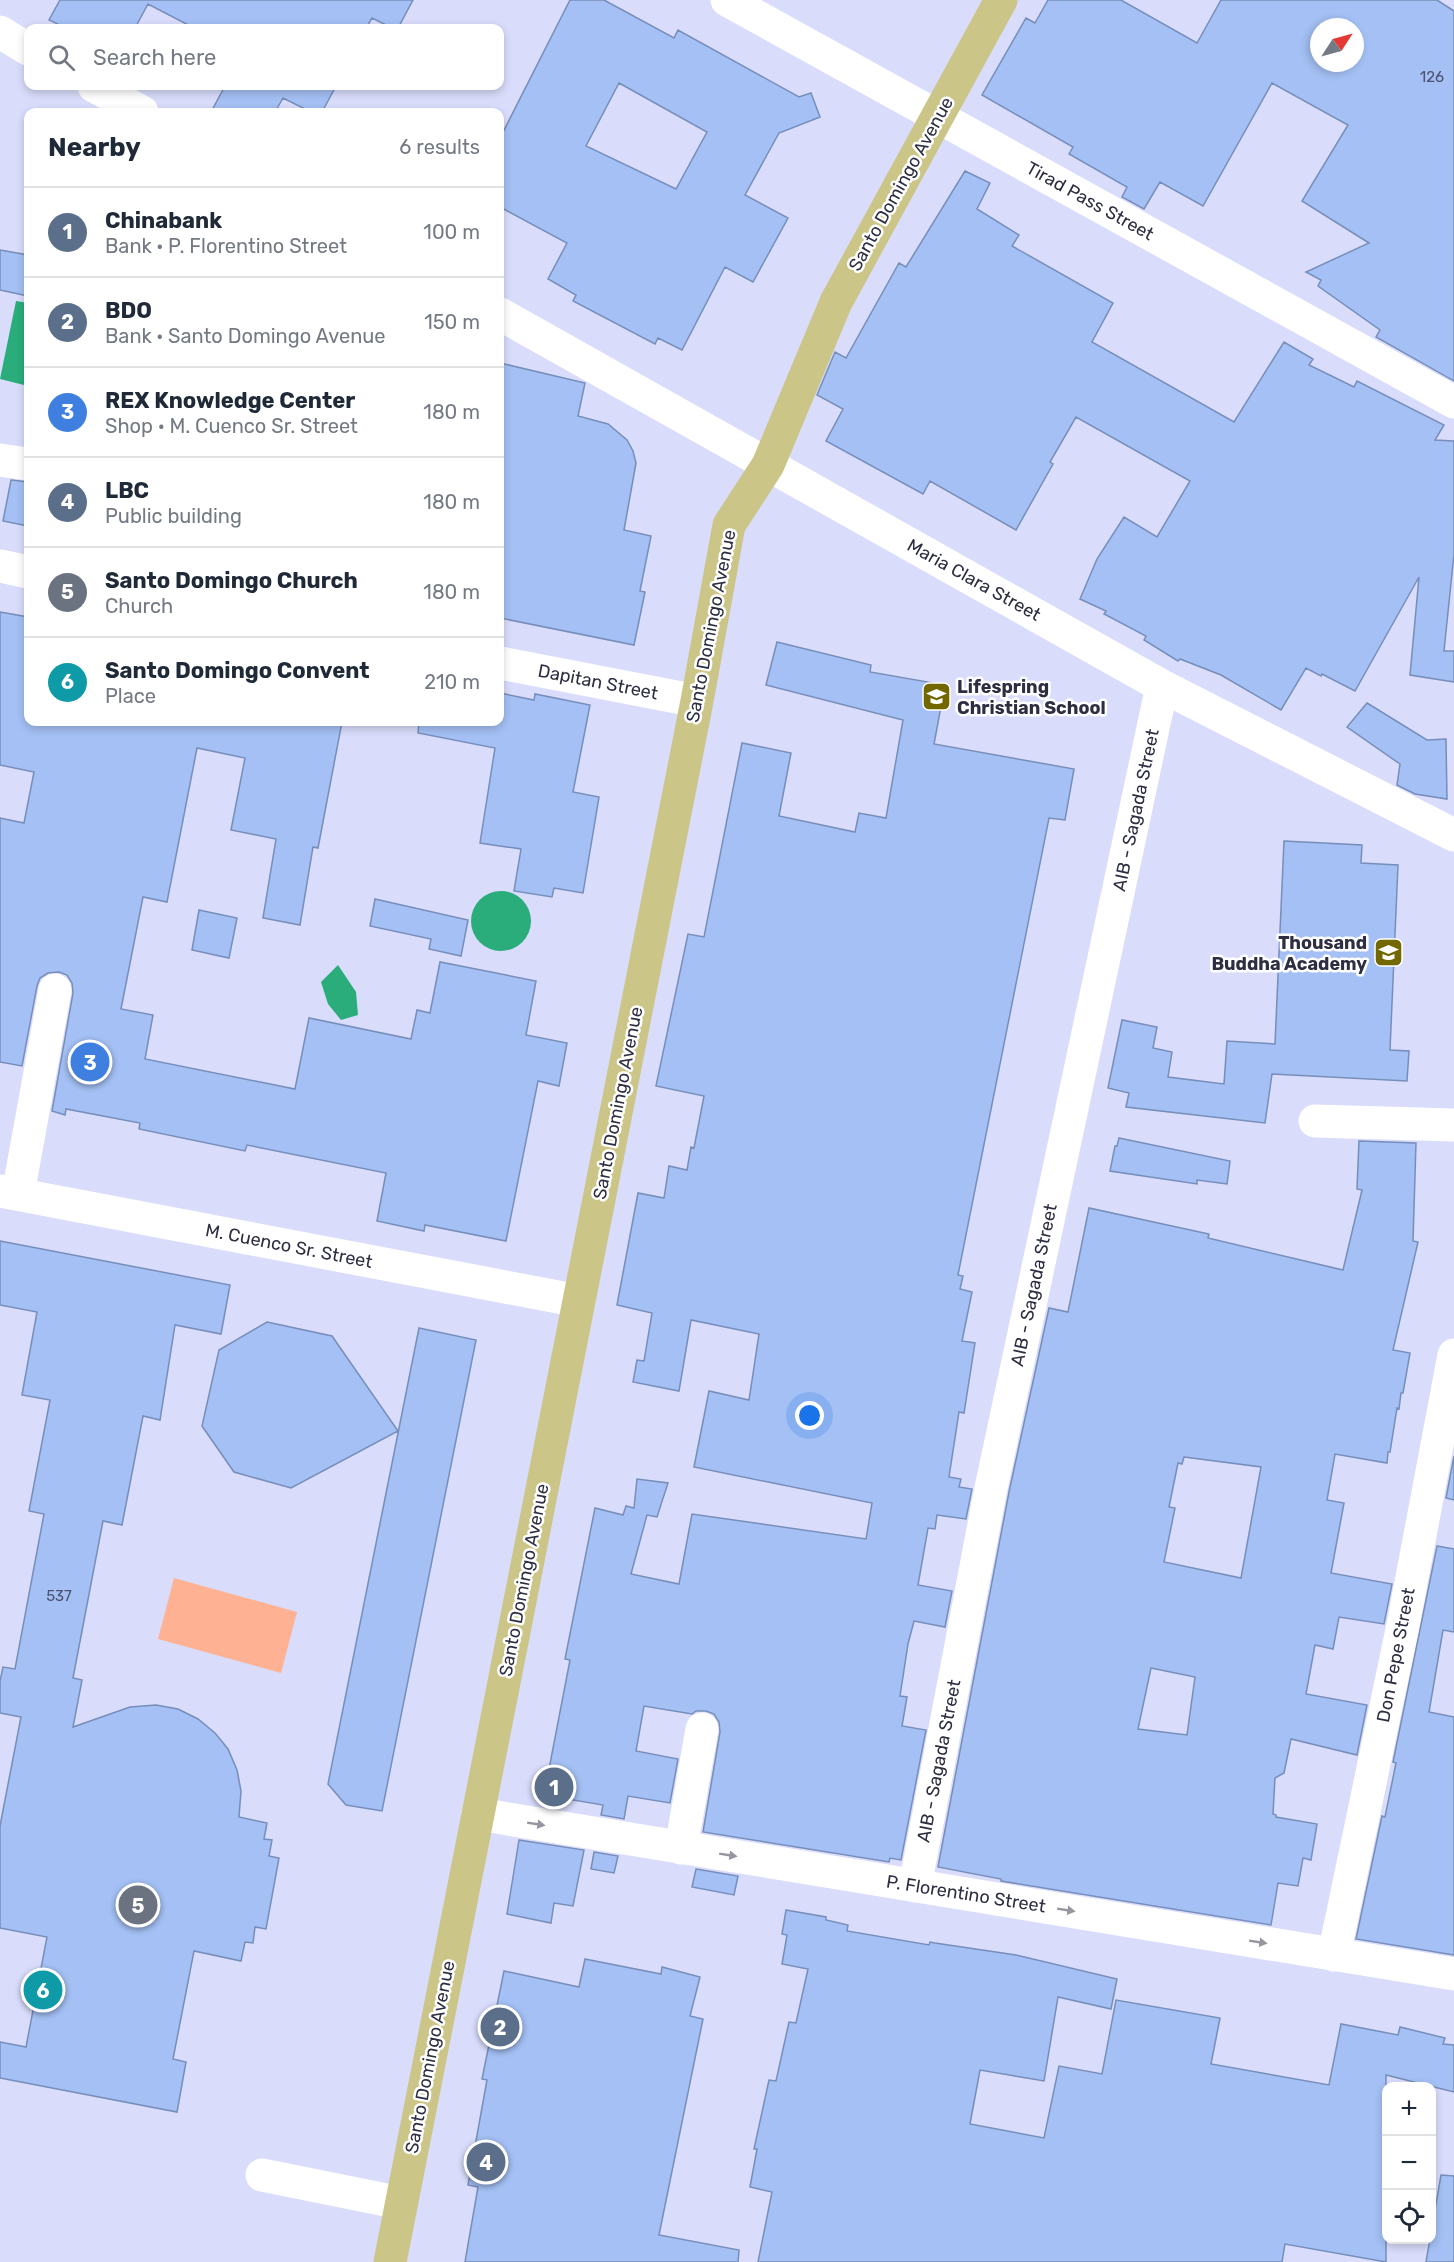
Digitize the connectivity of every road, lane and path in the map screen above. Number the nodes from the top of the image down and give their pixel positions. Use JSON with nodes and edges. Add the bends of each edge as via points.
{"nodes":[{"id":1,"x":726,"y":0,"type":"edge"},
{"id":2,"x":1001,"y":0,"type":"edge"},
{"id":3,"x":0,"y":33,"type":"edge"},
{"id":4,"x":24,"y":47,"type":"edge"},
{"id":5,"x":101,"y":90,"type":"edge"},
{"id":6,"x":135,"y":108,"type":"edge"},
{"id":7,"x":938,"y":117,"type":"junction"},
{"id":8,"x":504,"y":316,"type":"edge"},
{"id":9,"x":1454,"y":402,"type":"edge"},
{"id":10,"x":0,"y":460,"type":"edge"},
{"id":11,"x":24,"y":463,"type":"edge"},
{"id":12,"x":768,"y":465,"type":"junction"},
{"id":13,"x":0,"y":566,"type":"edge"},
{"id":14,"x":24,"y":571,"type":"edge"},
{"id":15,"x":504,"y":664,"type":"edge"},
{"id":16,"x":1162,"y":686,"type":"junction"},
{"id":17,"x":697,"y":702,"type":"junction"},
{"id":18,"x":1454,"y":835,"type":"edge"},
{"id":19,"x":55,"y":990,"type":"dead end"},
{"id":20,"x":1315,"y":1121,"type":"dead end"},
{"id":21,"x":1454,"y":1125,"type":"edge"},
{"id":22,"x":9,"y":1193,"type":"edge"},
{"id":23,"x":579,"y":1301,"type":"junction"},
{"id":24,"x":1454,"y":1354,"type":"edge"},
{"id":25,"x":702,"y":1729,"type":"dead end"},
{"id":26,"x":478,"y":1814,"type":"junction"},
{"id":27,"x":681,"y":1848,"type":"junction"},
{"id":28,"x":915,"y":1886,"type":"junction"},
{"id":29,"x":1334,"y":1954,"type":"junction"},
{"id":30,"x":1454,"y":1974,"type":"edge"},
{"id":31,"x":262,"y":2175,"type":"dead end"},
{"id":32,"x":402,"y":2203,"type":"junction"},
{"id":33,"x":390,"y":2262,"type":"edge"}],
"edges":[{"from":1,"to":7,"type":"street","name":"Tirad Pass Street"},
{"from":2,"to":7,"type":"main road","name":"Santo Domingo Avenue"},
{"from":3,"to":4,"type":"street"},
{"from":5,"to":6,"type":"street"},
{"from":7,"to":9,"type":"street","name":"Tirad Pass Street"},
{"from":7,"to":12,"type":"main road","name":"Santo Domingo Avenue","via":[[836,303]]},
{"from":8,"to":12,"type":"street","name":"Maria Clara Street"},
{"from":10,"to":11,"type":"street"},
{"from":12,"to":16,"type":"street","name":"Maria Clara Street"},
{"from":12,"to":17,"type":"main road","name":"Santo Domingo Avenue","via":[[729,525]]},
{"from":13,"to":14,"type":"street"},
{"from":15,"to":17,"type":"street","name":"Dapitan Street"},
{"from":16,"to":18,"type":"street","name":"Maria Clara Street"},
{"from":16,"to":28,"type":"street","name":"AIB - Sagada Street","via":[[994,1476]]},
{"from":17,"to":23,"type":"main road","name":"Santo Domingo Avenue"},
{"from":19,"to":22,"type":"street"},
{"from":20,"to":21,"type":"street"},
{"from":22,"to":23,"type":"street","name":"M. Cuenco Sr. Street"},
{"from":23,"to":26,"type":"main road","name":"Santo Domingo Avenue"},
{"from":24,"to":29,"type":"street","name":"Don Pepe Street","via":[[1403,1625]]},
{"from":25,"to":27,"type":"street"},
{"from":26,"to":27,"type":"street","name":"P. Florentino Street","one_way":true},
{"from":26,"to":32,"type":"main road","name":"Santo Domingo Avenue"},
{"from":27,"to":28,"type":"street","name":"P. Florentino Street","one_way":true},
{"from":28,"to":29,"type":"street","name":"P. Florentino Street","one_way":true},
{"from":29,"to":30,"type":"street","name":"P. Florentino Street"},
{"from":31,"to":32,"type":"street"},
{"from":32,"to":33,"type":"main road","name":"Santo Domingo Avenue"}]}
